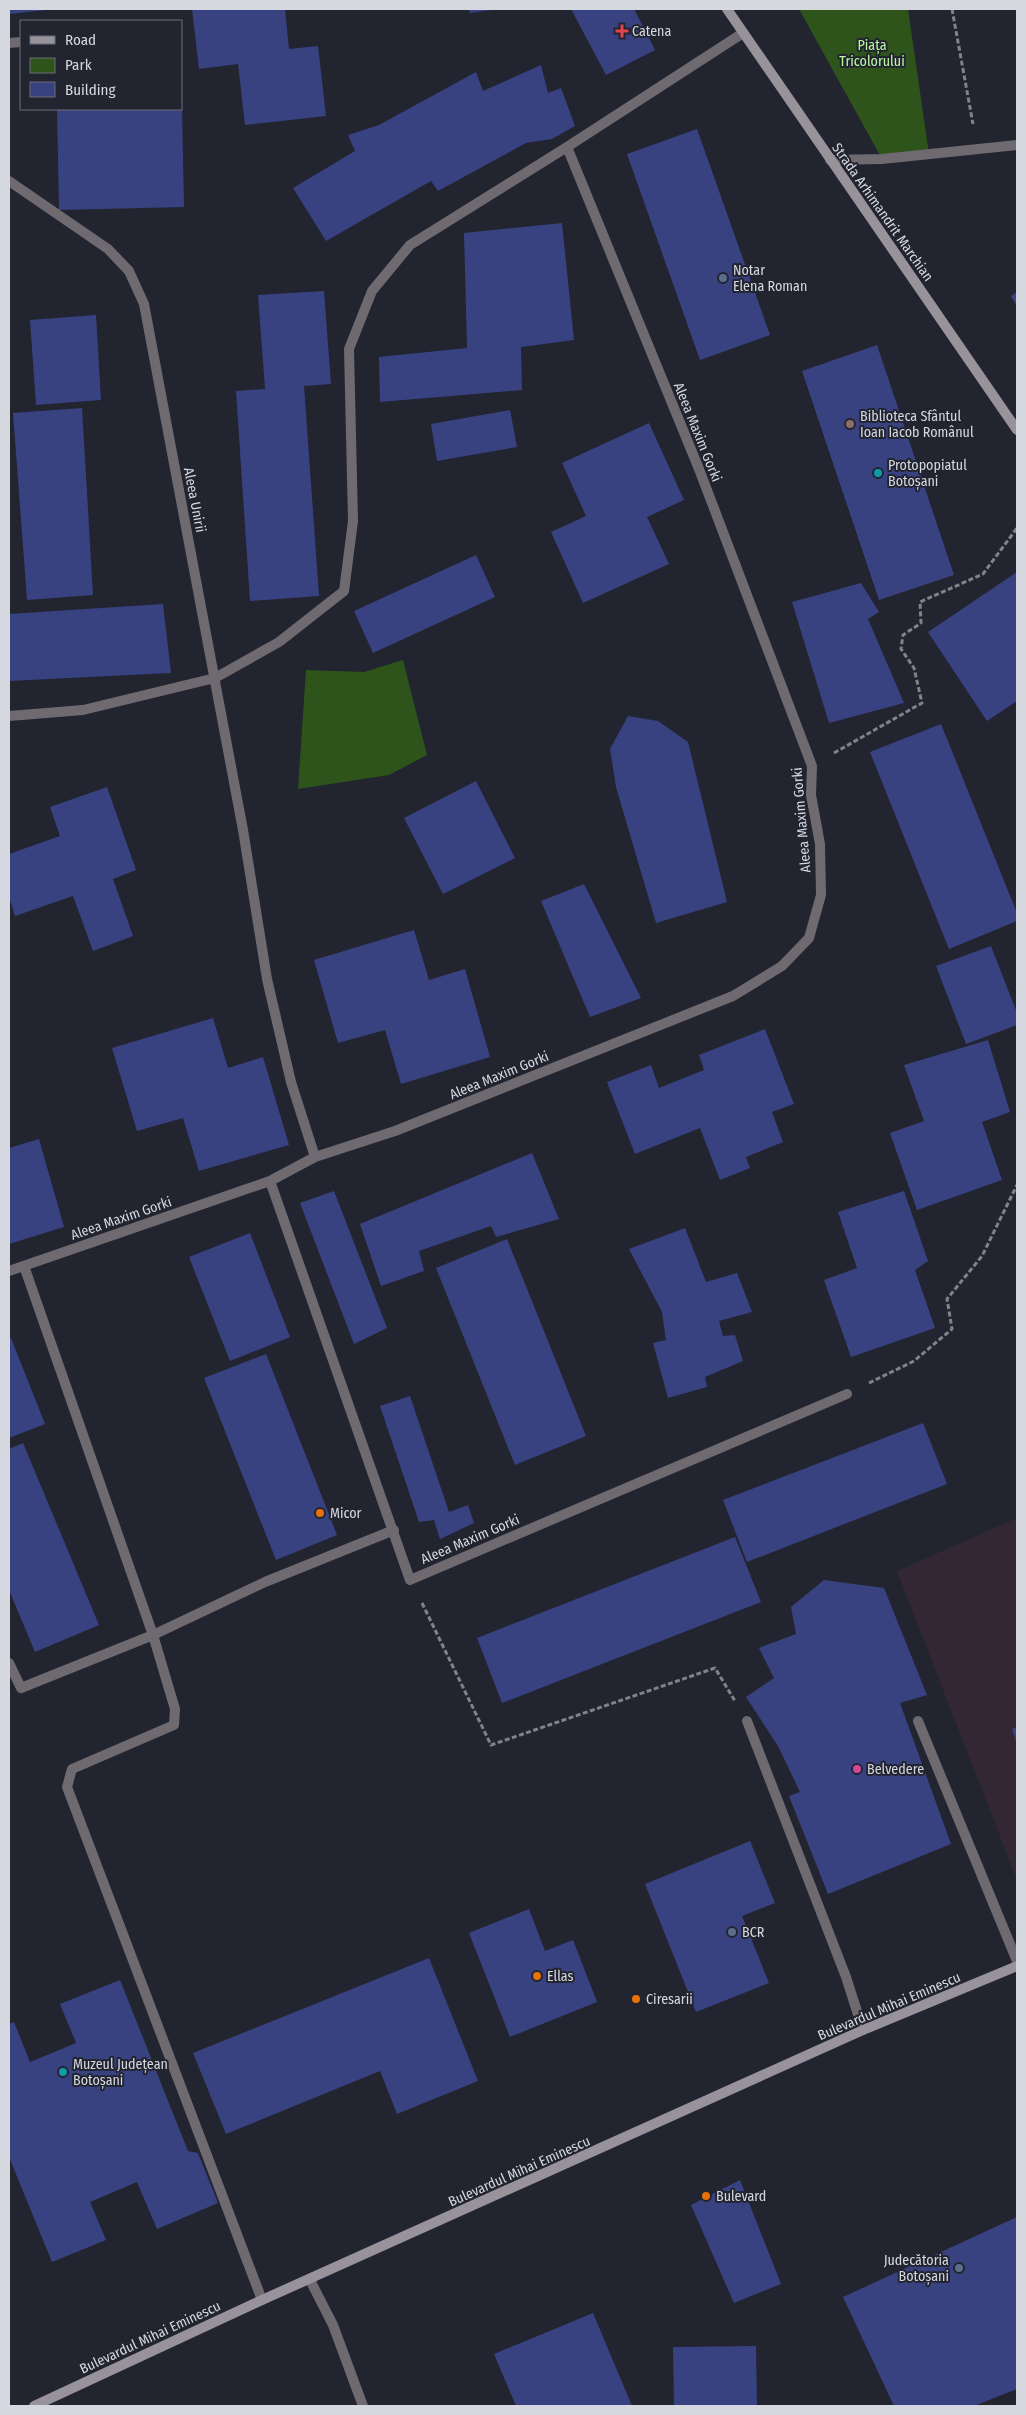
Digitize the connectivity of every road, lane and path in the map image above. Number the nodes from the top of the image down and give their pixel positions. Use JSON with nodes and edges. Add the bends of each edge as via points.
{"nodes":[{"id":1,"x":727,"y":9,"type":"edge"},
{"id":2,"x":952,"y":9,"type":"edge"},
{"id":3,"x":743,"y":33,"type":"junction"},
{"id":4,"x":1017,"y":145,"type":"edge"},
{"id":5,"x":567,"y":147,"type":"junction"},
{"id":6,"x":977,"y":149,"type":"junction"},
{"id":7,"x":830,"y":160,"type":"junction"},
{"id":8,"x":9,"y":181,"type":"edge"},
{"id":9,"x":1017,"y":430,"type":"edge"},
{"id":10,"x":1017,"y":528,"type":"edge"},
{"id":11,"x":215,"y":678,"type":"junction"},
{"id":12,"x":9,"y":716,"type":"edge"},
{"id":13,"x":812,"y":766,"type":"junction"},
{"id":14,"x":315,"y":1158,"type":"junction"},
{"id":15,"x":270,"y":1181,"type":"junction"},
{"id":16,"x":1017,"y":1185,"type":"edge"},
{"id":17,"x":24,"y":1266,"type":"junction"},
{"id":18,"x":9,"y":1271,"type":"edge"},
{"id":19,"x":847,"y":1394,"type":"joint"},
{"id":20,"x":394,"y":1530,"type":"junction"},
{"id":21,"x":410,"y":1580,"type":"junction"},
{"id":22,"x":153,"y":1635,"type":"junction"},
{"id":23,"x":9,"y":1663,"type":"edge"},
{"id":24,"x":747,"y":1721,"type":"joint"},
{"id":25,"x":918,"y":1721,"type":"dead end"},
{"id":26,"x":1017,"y":1960,"type":"edge"},
{"id":27,"x":1017,"y":1966,"type":"edge"},
{"id":28,"x":863,"y":2030,"type":"junction"},
{"id":29,"x":310,"y":2280,"type":"junction"},
{"id":30,"x":262,"y":2300,"type":"junction"},
{"id":31,"x":34,"y":2406,"type":"edge"},
{"id":32,"x":363,"y":2406,"type":"edge"}],
"edges":[{"from":1,"to":3,"type":"main road","name":"Strada Arhimandrit Marchian"},
{"from":2,"to":6,"type":"path"},
{"from":3,"to":5,"type":"street"},
{"from":3,"to":7,"type":"main road","name":"Strada Arhimandrit Marchian"},
{"from":4,"to":6,"type":"street"},
{"from":5,"to":11,"type":"street","via":[[410,245],[372,291],[350,349],[353,521],[344,591],[280,642]]},
{"from":5,"to":13,"type":"street","name":"Aleea Maxim Gorki","via":[[699,469]]},
{"from":6,"to":7,"type":"street","via":[[882,159]]},
{"from":7,"to":9,"type":"main road","name":"Strada Arhimandrit Marchian"},
{"from":8,"to":11,"type":"street","name":"Aleea Unirii","via":[[108,249],[129,271],[144,304]]},
{"from":10,"to":13,"type":"path","via":[[983,574],[920,602],[920,623],[903,635],[901,649],[914,668],[922,703]]},
{"from":11,"to":12,"type":"street","via":[[83,710]]},
{"from":11,"to":14,"type":"street","name":"Aleea Unirii","via":[[267,979],[291,1082]]},
{"from":13,"to":14,"type":"street","name":"Aleea Maxim Gorki","via":[[811,795],[820,844],[821,895],[809,938],[782,966],[733,996],[395,1131]]},
{"from":14,"to":15,"type":"street","name":"Aleea Maxim Gorki"},
{"from":15,"to":17,"type":"street","name":"Aleea Maxim Gorki"},
{"from":15,"to":20,"type":"street","name":"Aleea Maxim Gorki"},
{"from":16,"to":19,"type":"path","via":[[982,1256],[947,1299],[952,1328],[914,1361]]},
{"from":17,"to":18,"type":"street","name":"Aleea Maxim Gorki"},
{"from":17,"to":22,"type":"street"},
{"from":19,"to":21,"type":"street","name":"Aleea Maxim Gorki"},
{"from":20,"to":21,"type":"street","name":"Aleea Maxim Gorki"},
{"from":20,"to":22,"type":"street","via":[[265,1582]]},
{"from":21,"to":24,"type":"path","via":[[491,1745],[715,1668]]},
{"from":22,"to":23,"type":"street","via":[[21,1688]]},
{"from":22,"to":30,"type":"street","via":[[175,1709],[174,1725],[72,1769],[67,1787]]},
{"from":24,"to":28,"type":"street","via":[[846,1977]]},
{"from":25,"to":26,"type":"street"},
{"from":27,"to":28,"type":"main road","name":"Bulevardul Mihai Eminescu"},
{"from":28,"to":29,"type":"main road","name":"Bulevardul Mihai Eminescu"},
{"from":29,"to":30,"type":"main road","name":"Bulevardul Mihai Eminescu"},
{"from":29,"to":32,"type":"street","via":[[333,2325]]},
{"from":30,"to":31,"type":"main road","name":"Bulevardul Mihai Eminescu"}]}
